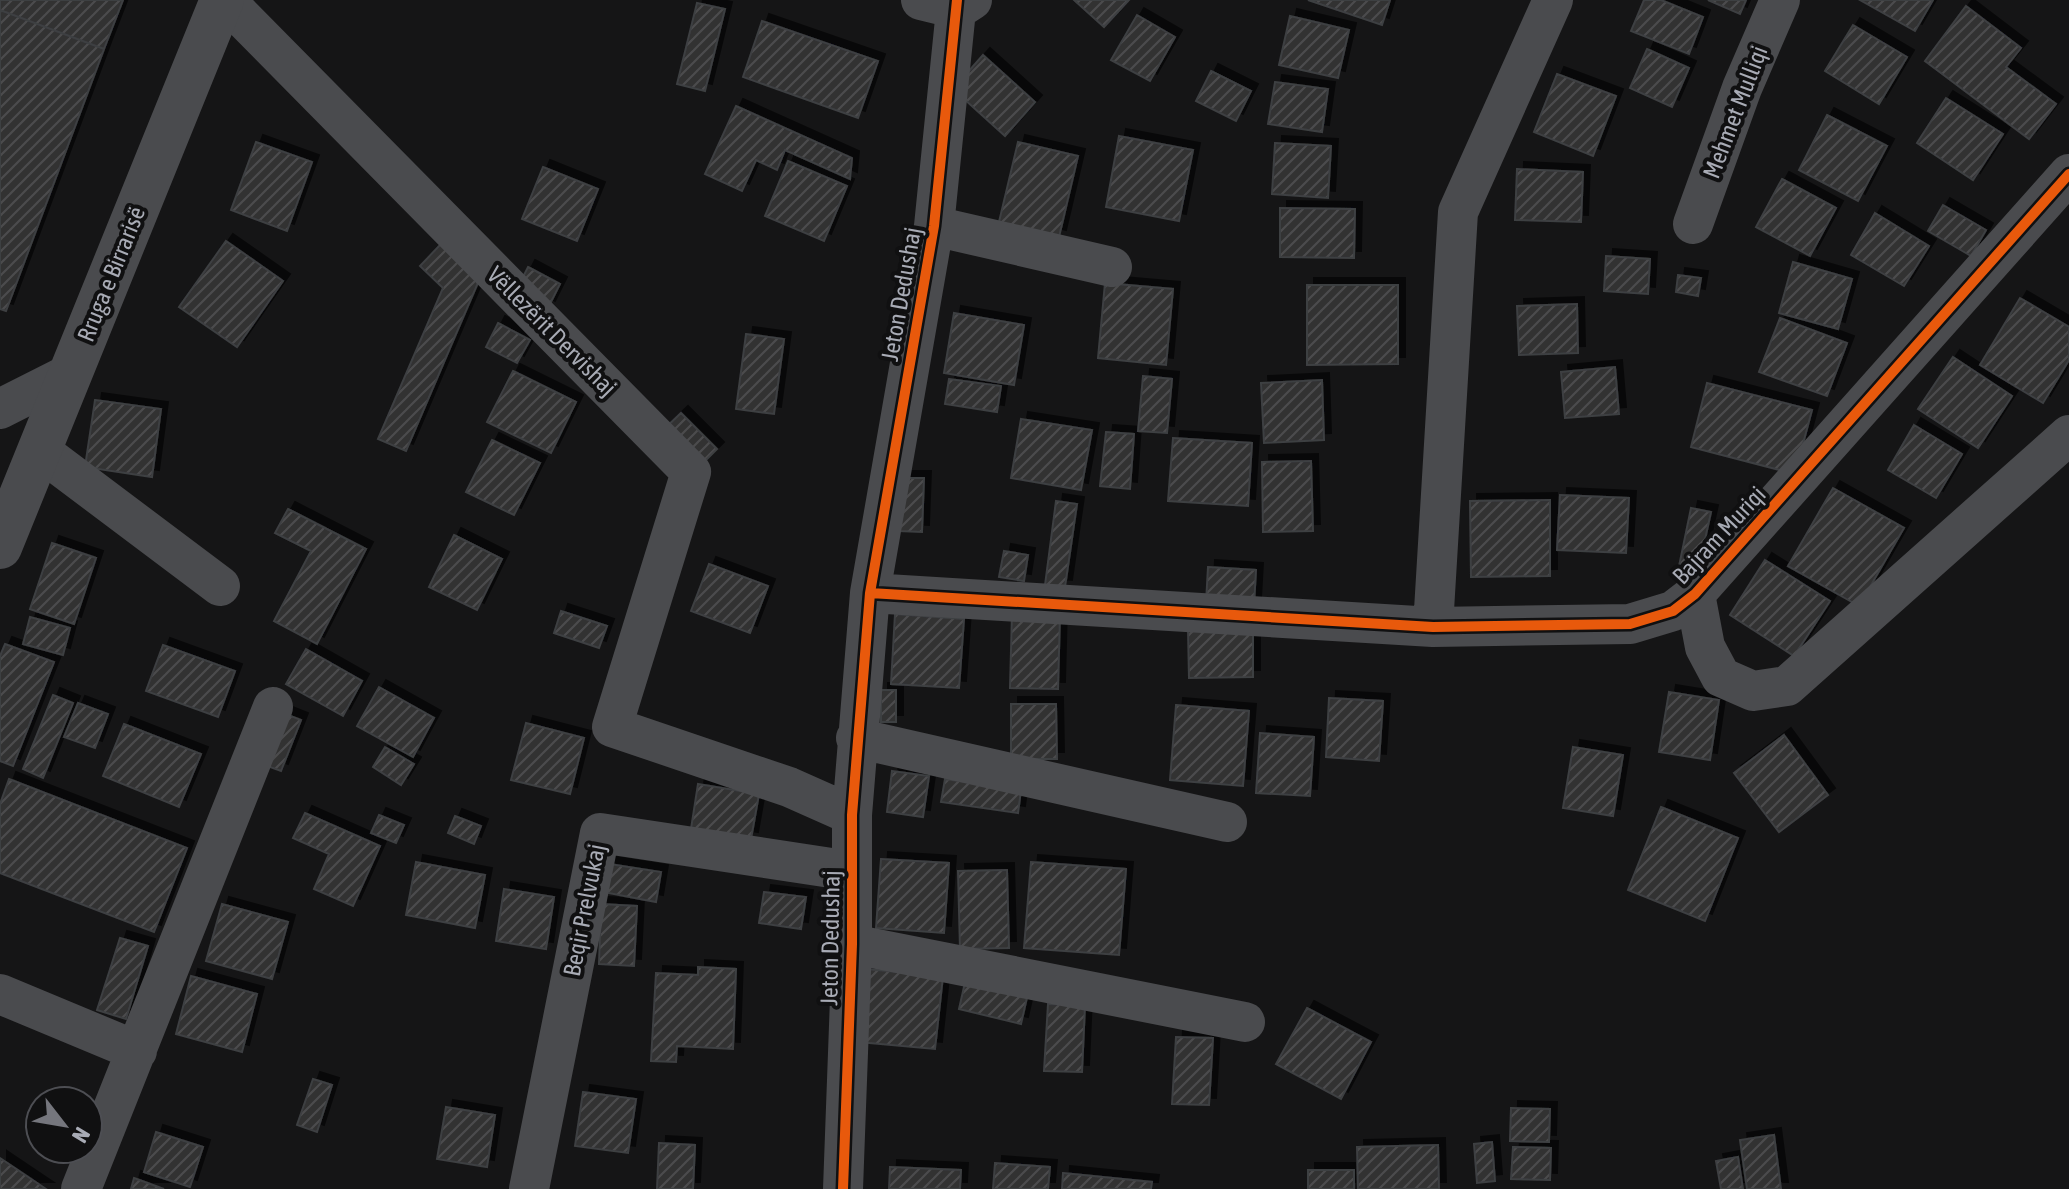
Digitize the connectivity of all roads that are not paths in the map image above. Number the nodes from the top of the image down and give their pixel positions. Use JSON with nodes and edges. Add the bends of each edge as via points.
{"nodes":[{"id":1,"x":224,"y":0,"type":"edge"},
{"id":2,"x":1553,"y":0,"type":"edge"},
{"id":3,"x":1780,"y":0,"type":"edge"},
{"id":4,"x":952,"y":2,"type":"edge"},
{"id":5,"x":2069,"y":174,"type":"edge"},
{"id":6,"x":1693,"y":224,"type":"dead end"},
{"id":7,"x":934,"y":226,"type":"junction"},
{"id":8,"x":1112,"y":267,"type":"dead end"},
{"id":9,"x":71,"y":373,"type":"junction"},
{"id":10,"x":0,"y":409,"type":"edge"},
{"id":11,"x":2069,"y":435,"type":"edge"},
{"id":12,"x":39,"y":450,"type":"junction"},
{"id":13,"x":0,"y":547,"type":"edge"},
{"id":14,"x":220,"y":586,"type":"dead end"},
{"id":15,"x":870,"y":593,"type":"junction"},
{"id":16,"x":1695,"y":594,"type":"junction"},
{"id":17,"x":1433,"y":627,"type":"junction"},
{"id":18,"x":273,"y":707,"type":"dead end"},
{"id":19,"x":856,"y":738,"type":"junction"},
{"id":20,"x":852,"y":815,"type":"junction"},
{"id":21,"x":1227,"y":822,"type":"dead end"},
{"id":22,"x":851,"y":871,"type":"junction"},
{"id":23,"x":852,"y":944,"type":"junction"},
{"id":24,"x":0,"y":994,"type":"edge"},
{"id":25,"x":1245,"y":1022,"type":"dead end"},
{"id":26,"x":137,"y":1051,"type":"junction"},
{"id":27,"x":81,"y":1189,"type":"edge"},
{"id":28,"x":529,"y":1189,"type":"edge"},
{"id":29,"x":843,"y":1189,"type":"edge"}],
"edges":[{"from":1,"to":9,"type":"street","name":"Rruga e Birrarisë"},
{"from":1,"to":20,"type":"street","name":"Vëllezërit Dervishaj","via":[[691,472],[612,727],[789,787]]},
{"from":2,"to":17,"type":"street","via":[[1458,212]]},
{"from":3,"to":6,"type":"street","name":"Mehmet Mulliqi"},
{"from":4,"to":7,"type":"street","name":"Jeton Dedushaj"},
{"from":5,"to":16,"type":"street","name":"Bajram Muriqi"},
{"from":7,"to":8,"type":"street","name":"Jeton Dedushaj"},
{"from":7,"to":15,"type":"street","name":"Jeton Dedushaj"},
{"from":9,"to":10,"type":"street"},
{"from":9,"to":12,"type":"street","name":"Rruga e Birrarisë"},
{"from":11,"to":16,"type":"street","name":"Bajram Muriqi","via":[[1787,686],[1753,691],[1721,677],[1705,647]]},
{"from":12,"to":13,"type":"street","name":"Rruga e Birrarisë"},
{"from":12,"to":14,"type":"street"},
{"from":15,"to":17,"type":"street","name":"Bajram Muriqi"},
{"from":15,"to":19,"type":"street","name":"Jeton Dedushaj"},
{"from":16,"to":17,"type":"street","name":"Bajram Muriqi","via":[[1673,611],[1630,624]]},
{"from":18,"to":26,"type":"street"},
{"from":19,"to":20,"type":"street","name":"Jeton Dedushaj"},
{"from":19,"to":21,"type":"street"},
{"from":20,"to":22,"type":"street","name":"Jeton Dedushaj"},
{"from":22,"to":23,"type":"street","name":"Jeton Dedushaj"},
{"from":22,"to":28,"type":"street","name":"Beqir Prelvukaj","via":[[600,833]]},
{"from":23,"to":25,"type":"street","name":"Jeton Dedushaj"},
{"from":23,"to":29,"type":"street","name":"Jeton Dedushaj"},
{"from":24,"to":26,"type":"street"},
{"from":26,"to":27,"type":"street"}]}
